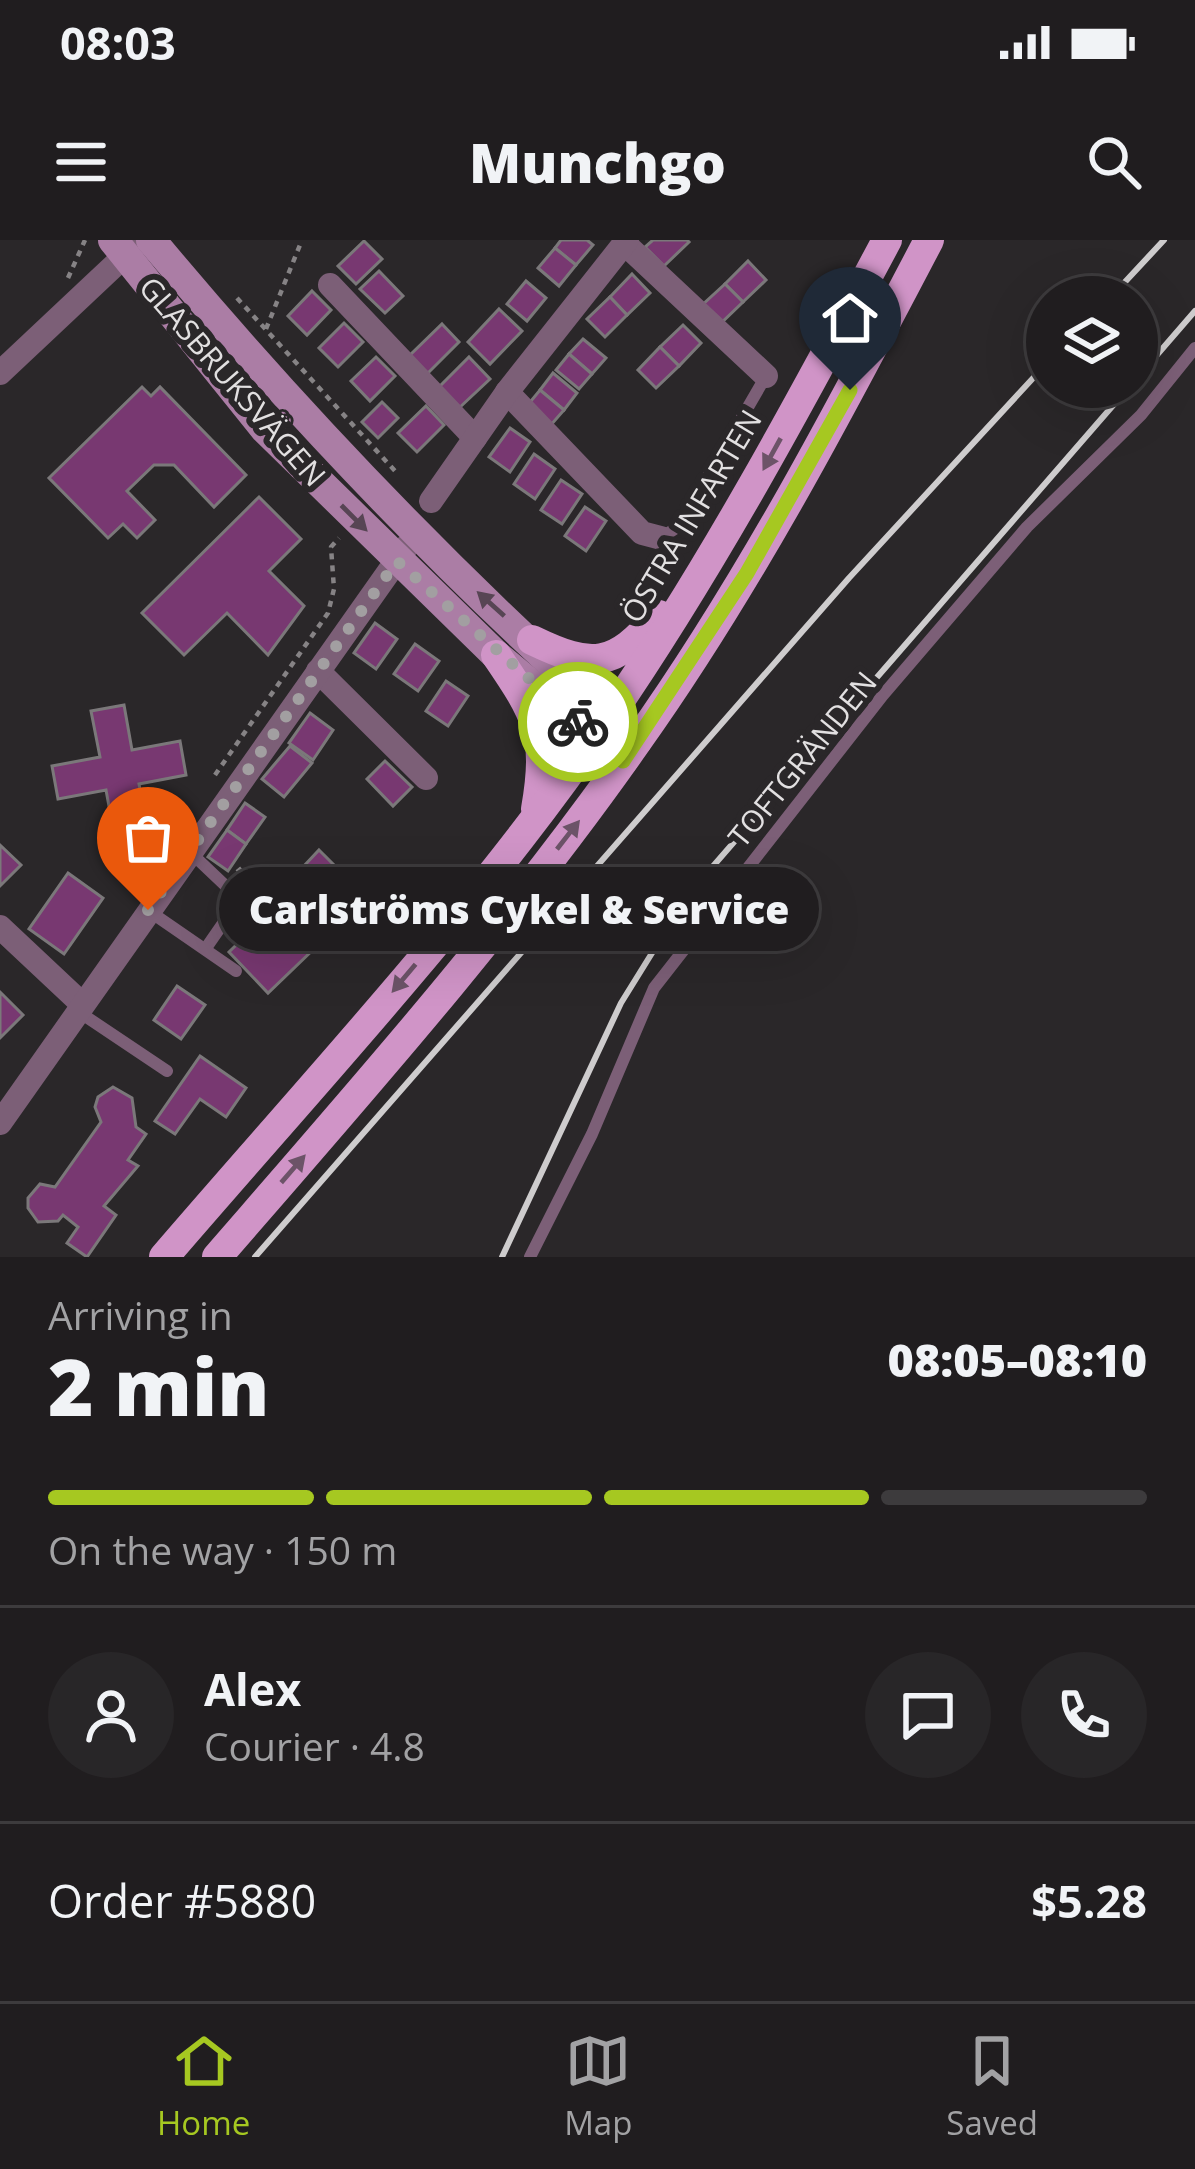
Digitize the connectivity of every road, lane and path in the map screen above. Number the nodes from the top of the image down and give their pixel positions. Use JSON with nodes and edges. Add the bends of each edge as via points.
{"nodes":[{"id":1,"x":302,"y":240,"type":"edge"},
{"id":2,"x":887,"y":240,"type":"edge"},
{"id":3,"x":929,"y":240,"type":"edge"},
{"id":4,"x":626,"y":241,"type":"edge"},
{"id":5,"x":133,"y":244,"type":"edge"},
{"id":6,"x":224,"y":284,"type":"dead end"},
{"id":7,"x":330,"y":285,"type":"dead end"},
{"id":8,"x":266,"y":329,"type":"junction"},
{"id":9,"x":1195,"y":348,"type":"edge"},
{"id":10,"x":0,"y":373,"type":"edge"},
{"id":11,"x":766,"y":376,"type":"joint"},
{"id":12,"x":506,"y":392,"type":"junction"},
{"id":13,"x":475,"y":438,"type":"junction"},
{"id":14,"x":390,"y":489,"type":"junction"},
{"id":15,"x":431,"y":501,"type":"dead end"},
{"id":16,"x":356,"y":520,"type":"junction"},
{"id":17,"x":416,"y":535,"type":"junction"},
{"id":18,"x":725,"y":537,"type":"junction"},
{"id":19,"x":661,"y":538,"type":"joint"},
{"id":20,"x":397,"y":561,"type":"junction"},
{"id":21,"x":532,"y":640,"type":"junction"},
{"id":22,"x":496,"y":655,"type":"junction"},
{"id":23,"x":318,"y":671,"type":"junction"},
{"id":24,"x":602,"y":727,"type":"junction"},
{"id":25,"x":630,"y":751,"type":"junction"},
{"id":26,"x":426,"y":778,"type":"dead end"},
{"id":27,"x":212,"y":779,"type":"dead end"},
{"id":28,"x":535,"y":815,"type":"junction"},
{"id":29,"x":190,"y":852,"type":"junction"},
{"id":30,"x":224,"y":885,"type":"junction"},
{"id":31,"x":288,"y":899,"type":"dead end"},
{"id":32,"x":148,"y":910,"type":"junction"},
{"id":33,"x":0,"y":927,"type":"edge"},
{"id":34,"x":206,"y":949,"type":"junction"},
{"id":35,"x":236,"y":971,"type":"dead end"},
{"id":36,"x":80,"y":1008,"type":"junction"},
{"id":37,"x":167,"y":1071,"type":"dead end"},
{"id":38,"x":0,"y":1123,"type":"edge"},
{"id":39,"x":164,"y":1257,"type":"edge"},
{"id":40,"x":217,"y":1257,"type":"edge"},
{"id":41,"x":530,"y":1257,"type":"edge"}],
"edges":[{"from":1,"to":8,"type":"path"},
{"from":2,"to":18,"type":"main road","name":"ÖSTRA INFARTEN","one_way":true},
{"from":3,"to":25,"type":"main road","via":[[747,573]]},
{"from":4,"to":11,"type":"street"},
{"from":4,"to":12,"type":"street"},
{"from":5,"to":10,"type":"street"},
{"from":5,"to":14,"type":"main road","name":"GLASBRUKSVÄGEN","via":[[277,391]]},
{"from":5,"to":16,"type":"main road","name":"GLASBRUKSVÄGEN","one_way":true,"via":[[266,429]]},
{"from":6,"to":8,"type":"path"},
{"from":7,"to":13,"type":"street"},
{"from":8,"to":14,"type":"path","via":[[387,460]]},
{"from":9,"to":41,"type":"lane","name":"TOFTGRÄNDEN","via":[[898,678],[654,988]]},
{"from":11,"to":19,"type":"lane","via":[[679,526]]},
{"from":12,"to":13,"type":"street"},
{"from":12,"to":19,"type":"street","via":[[642,533]]},
{"from":13,"to":15,"type":"street"},
{"from":14,"to":17,"type":"main road","name":"GLASBRUKSVÄGEN"},
{"from":16,"to":20,"type":"main road","name":"GLASBRUKSVÄGEN"},
{"from":16,"to":27,"type":"path","via":[[331,547],[328,614]]},
{"from":17,"to":20,"type":"street"},
{"from":21,"to":17,"type":"main road","name":"GLASBRUKSVÄGEN","one_way":true},
{"from":18,"to":21,"type":"main road","via":[[622,652],[591,662]]},
{"from":18,"to":24,"type":"main road","name":"ÖSTRA INFARTEN"},
{"from":20,"to":22,"type":"main road","name":"GLASBRUKSVÄGEN"},
{"from":20,"to":23,"type":"street"},
{"from":21,"to":24,"type":"main road","name":"GLASBRUKSVÄGEN"},
{"from":22,"to":24,"type":"main road","name":"GLASBRUKSVÄGEN"},
{"from":22,"to":28,"type":"main road","via":[[540,725]]},
{"from":23,"to":26,"type":"street"},
{"from":23,"to":29,"type":"street"},
{"from":24,"to":25,"type":"main road","name":"GLASBRUKSVÄGEN"},
{"from":24,"to":28,"type":"main road","name":"ÖSTRA INFARTEN"},
{"from":40,"to":25,"type":"main road","one_way":true,"via":[[445,994]]},
{"from":28,"to":39,"type":"main road","name":"ÖSTRA INFARTEN","one_way":true},
{"from":29,"to":30,"type":"lane"},
{"from":29,"to":32,"type":"street"},
{"from":30,"to":31,"type":"path","via":[[243,867]]},
{"from":30,"to":34,"type":"lane","via":[[233,909]]},
{"from":32,"to":34,"type":"lane"},
{"from":32,"to":36,"type":"street"},
{"from":33,"to":36,"type":"street"},
{"from":34,"to":35,"type":"lane"},
{"from":36,"to":37,"type":"lane"},
{"from":36,"to":38,"type":"street"}]}
